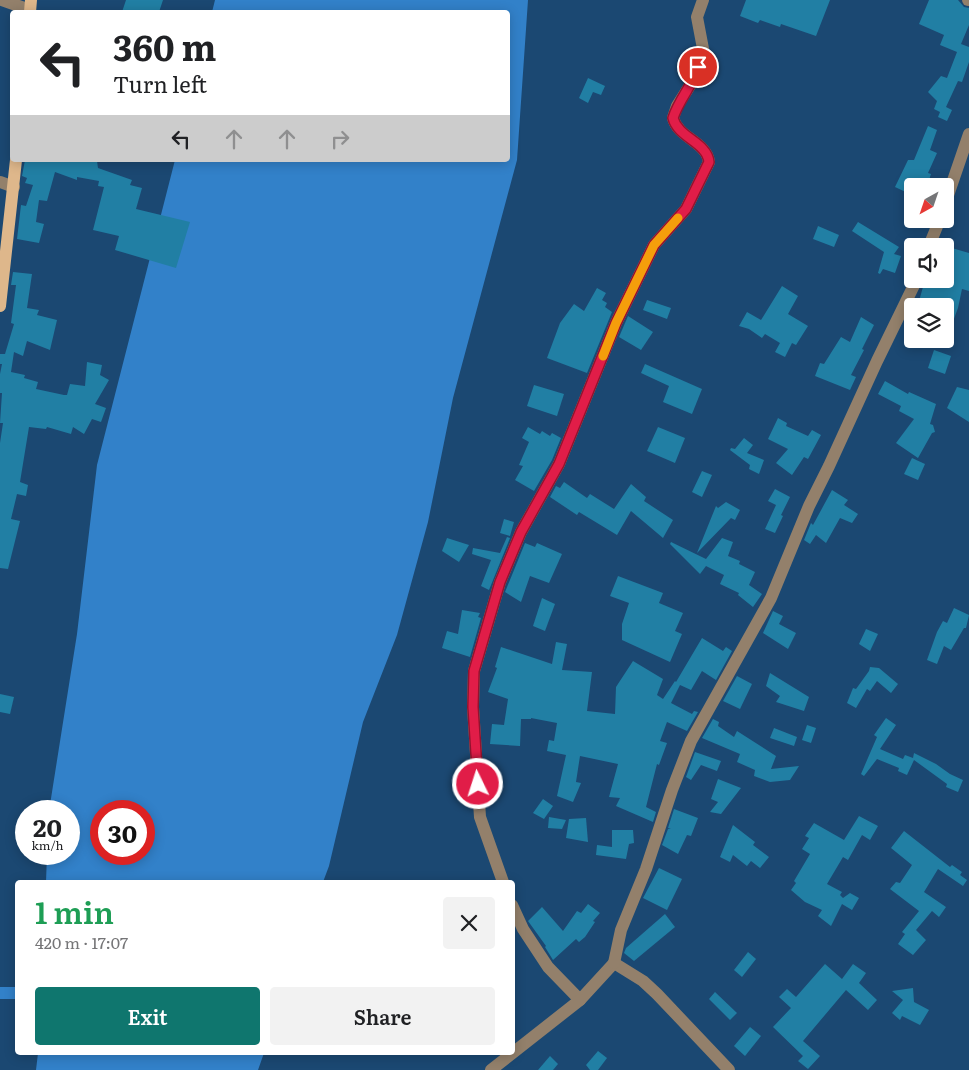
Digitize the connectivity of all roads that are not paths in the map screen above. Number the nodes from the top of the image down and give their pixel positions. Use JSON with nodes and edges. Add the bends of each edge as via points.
{"nodes":[{"id":1,"x":2,"y":0,"type":"edge"},
{"id":2,"x":703,"y":0,"type":"edge"},
{"id":3,"x":30,"y":8,"type":"edge"},
{"id":4,"x":969,"y":134,"type":"edge"},
{"id":5,"x":16,"y":162,"type":"edge"},
{"id":6,"x":954,"y":178,"type":"edge"},
{"id":7,"x":0,"y":182,"type":"edge"},
{"id":8,"x":14,"y":187,"type":"junction"},
{"id":9,"x":913,"y":288,"type":"edge"},
{"id":10,"x":0,"y":306,"type":"edge"},
{"id":11,"x":502,"y":880,"type":"edge"},
{"id":12,"x":515,"y":911,"type":"edge"},
{"id":13,"x":614,"y":963,"type":"junction"},
{"id":14,"x":580,"y":1000,"type":"junction"},
{"id":15,"x":515,"y":1051,"type":"edge"},
{"id":16,"x":510,"y":1055,"type":"edge"},
{"id":17,"x":491,"y":1070,"type":"edge"},
{"id":18,"x":729,"y":1070,"type":"edge"}],
"edges":[{"from":1,"to":3,"type":"street"},
{"from":2,"to":11,"type":"street","via":[[696,17],[704,54],[673,118],[679,129],[705,151],[709,162],[686,209],[654,245],[616,323],[559,464],[521,532],[500,582],[474,671],[480,817]]},
{"from":4,"to":6,"type":"street"},
{"from":5,"to":8,"type":"main road"},
{"from":7,"to":8,"type":"street"},
{"from":8,"to":10,"type":"main road"},
{"from":9,"to":13,"type":"street","via":[[809,506],[770,598],[691,741],[621,930]]},
{"from":12,"to":14,"type":"street","via":[[548,967]]},
{"from":13,"to":14,"type":"street"},
{"from":13,"to":18,"type":"street","via":[[657,994]]},
{"from":14,"to":15,"type":"street"},
{"from":16,"to":17,"type":"street"}]}
